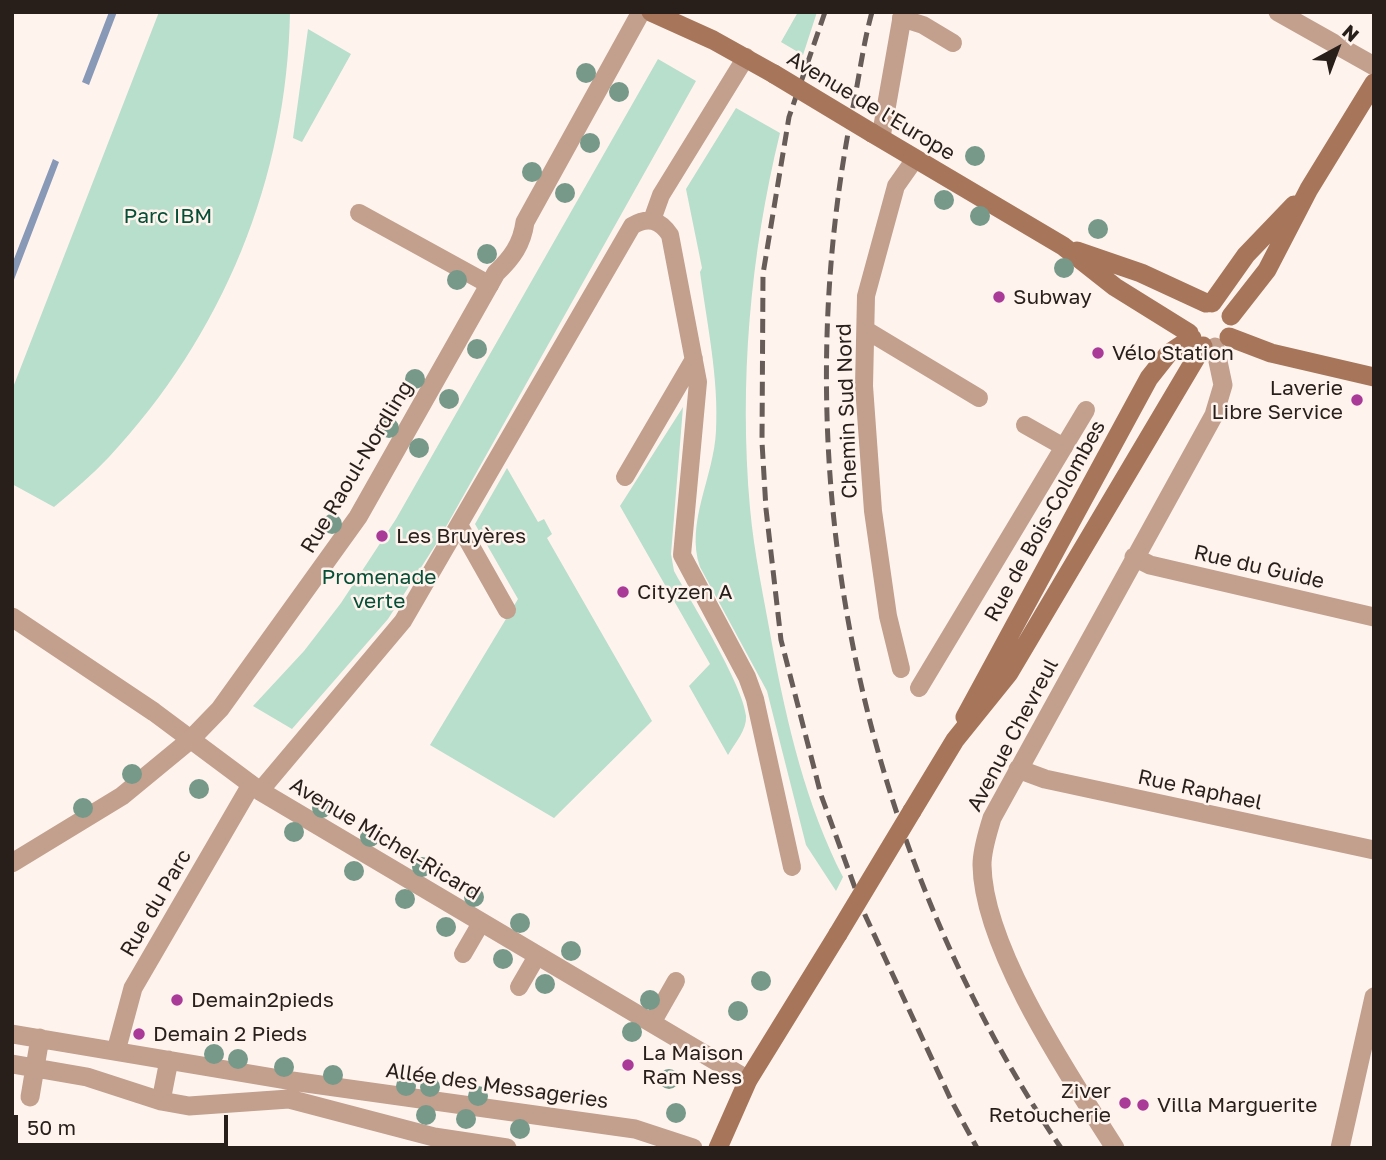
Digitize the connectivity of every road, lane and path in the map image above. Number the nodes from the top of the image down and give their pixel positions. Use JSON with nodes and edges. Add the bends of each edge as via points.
{"nodes":[{"id":1,"x":641,"y":12,"type":"edge"},
{"id":2,"x":1278,"y":12,"type":"edge"},
{"id":3,"x":660,"y":14,"type":"edge"},
{"id":4,"x":902,"y":15,"type":"edge"},
{"id":5,"x":953,"y":43,"type":"dead end"},
{"id":6,"x":746,"y":57,"type":"junction"},
{"id":7,"x":1374,"y":66,"type":"edge"},
{"id":8,"x":1374,"y":83,"type":"edge"},
{"id":9,"x":876,"y":135,"type":"junction"},
{"id":10,"x":915,"y":159,"type":"junction"},
{"id":11,"x":1309,"y":189,"type":"junction"},
{"id":12,"x":359,"y":213,"type":"dead end"},
{"id":13,"x":652,"y":220,"type":"junction"},
{"id":14,"x":1063,"y":246,"type":"junction"},
{"id":15,"x":490,"y":285,"type":"junction"},
{"id":16,"x":1209,"y":303,"type":"junction"},
{"id":17,"x":1231,"y":316,"type":"junction"},
{"id":18,"x":866,"y":330,"type":"junction"},
{"id":19,"x":1206,"y":340,"type":"junction"},
{"id":20,"x":694,"y":359,"type":"junction"},
{"id":21,"x":1374,"y":377,"type":"edge"},
{"id":22,"x":979,"y":398,"type":"dead end"},
{"id":23,"x":1086,"y":410,"type":"dead end"},
{"id":24,"x":1025,"y":425,"type":"dead end"},
{"id":25,"x":1064,"y":447,"type":"junction"},
{"id":26,"x":625,"y":477,"type":"dead end"},
{"id":27,"x":458,"y":525,"type":"junction"},
{"id":28,"x":1134,"y":557,"type":"junction"},
{"id":29,"x":508,"y":610,"type":"dead end"},
{"id":30,"x":12,"y":617,"type":"edge"},
{"id":31,"x":1374,"y":617,"type":"edge"},
{"id":32,"x":901,"y":669,"type":"dead end"},
{"id":33,"x":919,"y":688,"type":"dead end"},
{"id":34,"x":190,"y":740,"type":"junction"},
{"id":35,"x":955,"y":740,"type":"junction"},
{"id":36,"x":1018,"y":769,"type":"junction"},
{"id":37,"x":256,"y":788,"type":"junction"},
{"id":38,"x":1374,"y":850,"type":"edge"},
{"id":39,"x":12,"y":863,"type":"edge"},
{"id":40,"x":792,"y":867,"type":"dead end"},
{"id":41,"x":481,"y":923,"type":"junction"},
{"id":42,"x":463,"y":954,"type":"dead end"},
{"id":43,"x":537,"y":956,"type":"junction"},
{"id":44,"x":676,"y":981,"type":"dead end"},
{"id":45,"x":519,"y":988,"type":"dead end"},
{"id":46,"x":1374,"y":998,"type":"edge"},
{"id":47,"x":652,"y":1023,"type":"junction"},
{"id":48,"x":12,"y":1034,"type":"edge"},
{"id":49,"x":40,"y":1038,"type":"junction"},
{"id":50,"x":116,"y":1051,"type":"junction"},
{"id":51,"x":169,"y":1060,"type":"junction"},
{"id":52,"x":12,"y":1064,"type":"edge"},
{"id":53,"x":35,"y":1068,"type":"junction"},
{"id":54,"x":748,"y":1080,"type":"junction"},
{"id":55,"x":290,"y":1090,"type":"junction"},
{"id":56,"x":30,"y":1097,"type":"dead end"},
{"id":57,"x":161,"y":1101,"type":"junction"},
{"id":58,"x":507,"y":1148,"type":"edge"},
{"id":59,"x":693,"y":1148,"type":"edge"},
{"id":60,"x":718,"y":1148,"type":"edge"},
{"id":61,"x":1115,"y":1148,"type":"edge"},
{"id":62,"x":1340,"y":1148,"type":"edge"}],
"edges":[{"from":1,"to":15,"type":"street","name":"Rue Raoul-Nordling","via":[[525,222],[511,259]]},
{"from":2,"to":7,"type":"street"},
{"from":3,"to":6,"type":"main road","name":"Avenue de l'Europe"},
{"from":4,"to":5,"type":"lane"},
{"from":4,"to":9,"type":"street"},
{"from":6,"to":9,"type":"main road","name":"Avenue de l'Europe","bridge":true},
{"from":6,"to":13,"type":"lane","via":[[661,195]]},
{"from":8,"to":11,"type":"main road"},
{"from":9,"to":10,"type":"main road","name":"Avenue de l'Europe"},
{"from":10,"to":14,"type":"main road","name":"Avenue de l'Europe"},
{"from":10,"to":18,"type":"lane","name":"Chemin Sud Nord","via":[[896,186],[889,207],[866,296]]},
{"from":11,"to":16,"type":"main road","via":[[1246,255]]},
{"from":11,"to":17,"type":"main road","via":[[1267,270]]},
{"from":12,"to":15,"type":"lane"},
{"from":13,"to":20,"type":"lane","via":[[670,235]]},
{"from":13,"to":27,"type":"lane","via":[[632,226]]},
{"from":14,"to":16,"type":"main road","name":"Avenue de l'Europe"},
{"from":14,"to":19,"type":"main road","name":"Avenue de l'Europe","via":[[1121,292]]},
{"from":15,"to":34,"type":"street","name":"Rue Raoul-Nordling","via":[[358,517],[234,692]]},
{"from":16,"to":17,"type":"main road","name":"Avenue de l'Europe","via":[[1220,305]]},
{"from":16,"to":19,"type":"main road","via":[[1190,315]]},
{"from":17,"to":19,"type":"main road","via":[[1233,327]]},
{"from":18,"to":22,"type":"lane"},
{"from":18,"to":32,"type":"lane","name":"Chemin Sud Nord","via":[[864,386],[873,511],[888,616]]},
{"from":19,"to":21,"type":"main road","name":"Avenue de l'Europe"},
{"from":19,"to":28,"type":"street","name":"Avenue Chevreul","via":[[1223,385],[1214,415]]},
{"from":19,"to":35,"type":"main road","name":"Rue de Bois-Colombes","via":[[1009,673]]},
{"from":19,"to":35,"type":"main road","name":"Rue de Bois-Colombes","via":[[1168,355],[1149,378],[972,699]]},
{"from":20,"to":26,"type":"lane"},
{"from":20,"to":40,"type":"lane","via":[[698,409],[682,555],[755,699]]},
{"from":23,"to":25,"type":"lane"},
{"from":24,"to":25,"type":"lane"},
{"from":25,"to":33,"type":"lane"},
{"from":27,"to":29,"type":"lane"},
{"from":27,"to":37,"type":"lane","via":[[403,621]]},
{"from":28,"to":31,"type":"street","name":"Rue du Guide","via":[[1150,565]]},
{"from":28,"to":36,"type":"street","name":"Avenue Chevreul"},
{"from":30,"to":34,"type":"street","name":"Avenue Michel-Ricard"},
{"from":34,"to":37,"type":"street","name":"Avenue Michel-Ricard"},
{"from":34,"to":39,"type":"street","name":"Rue Raoul-Nordling","via":[[122,796]]},
{"from":35,"to":54,"type":"main road","name":"Rue de Bois-Colombes","bridge":true},
{"from":36,"to":38,"type":"street","name":"Rue Raphael","via":[[1045,779]]},
{"from":36,"to":61,"type":"street","name":"Avenue Chevreul","via":[[987,836],[982,863],[987,900],[1002,946],[1058,1057]]},
{"from":37,"to":41,"type":"street","name":"Avenue Michel-Ricard"},
{"from":37,"to":50,"type":"street","name":"Rue du Parc","via":[[133,988]]},
{"from":41,"to":42,"type":"lane"},
{"from":41,"to":43,"type":"street","name":"Avenue Michel-Ricard"},
{"from":43,"to":45,"type":"lane"},
{"from":43,"to":47,"type":"street","name":"Avenue Michel-Ricard"},
{"from":44,"to":47,"type":"lane"},
{"from":46,"to":62,"type":"street"},
{"from":47,"to":54,"type":"street","name":"Avenue Michel-Ricard"},
{"from":48,"to":49,"type":"street","name":"Allée des Messageries"},
{"from":49,"to":50,"type":"street","name":"Allée des Messageries"},
{"from":49,"to":53,"type":"street"},
{"from":50,"to":51,"type":"street","name":"Allée des Messageries"},
{"from":51,"to":55,"type":"street","name":"Allée des Messageries"},
{"from":51,"to":57,"type":"street"},
{"from":52,"to":53,"type":"street","name":"Allée des Messageries"},
{"from":53,"to":56,"type":"street"},
{"from":53,"to":57,"type":"street","name":"Allée des Messageries","via":[[87,1077]]},
{"from":54,"to":60,"type":"main road"},
{"from":55,"to":57,"type":"street","name":"Allée des Messageries","via":[[188,1106]]},
{"from":55,"to":58,"type":"street","name":"Allée des Messageries","via":[[434,1137]]},
{"from":55,"to":59,"type":"street","name":"Allée des Messageries","via":[[635,1129]]}]}
